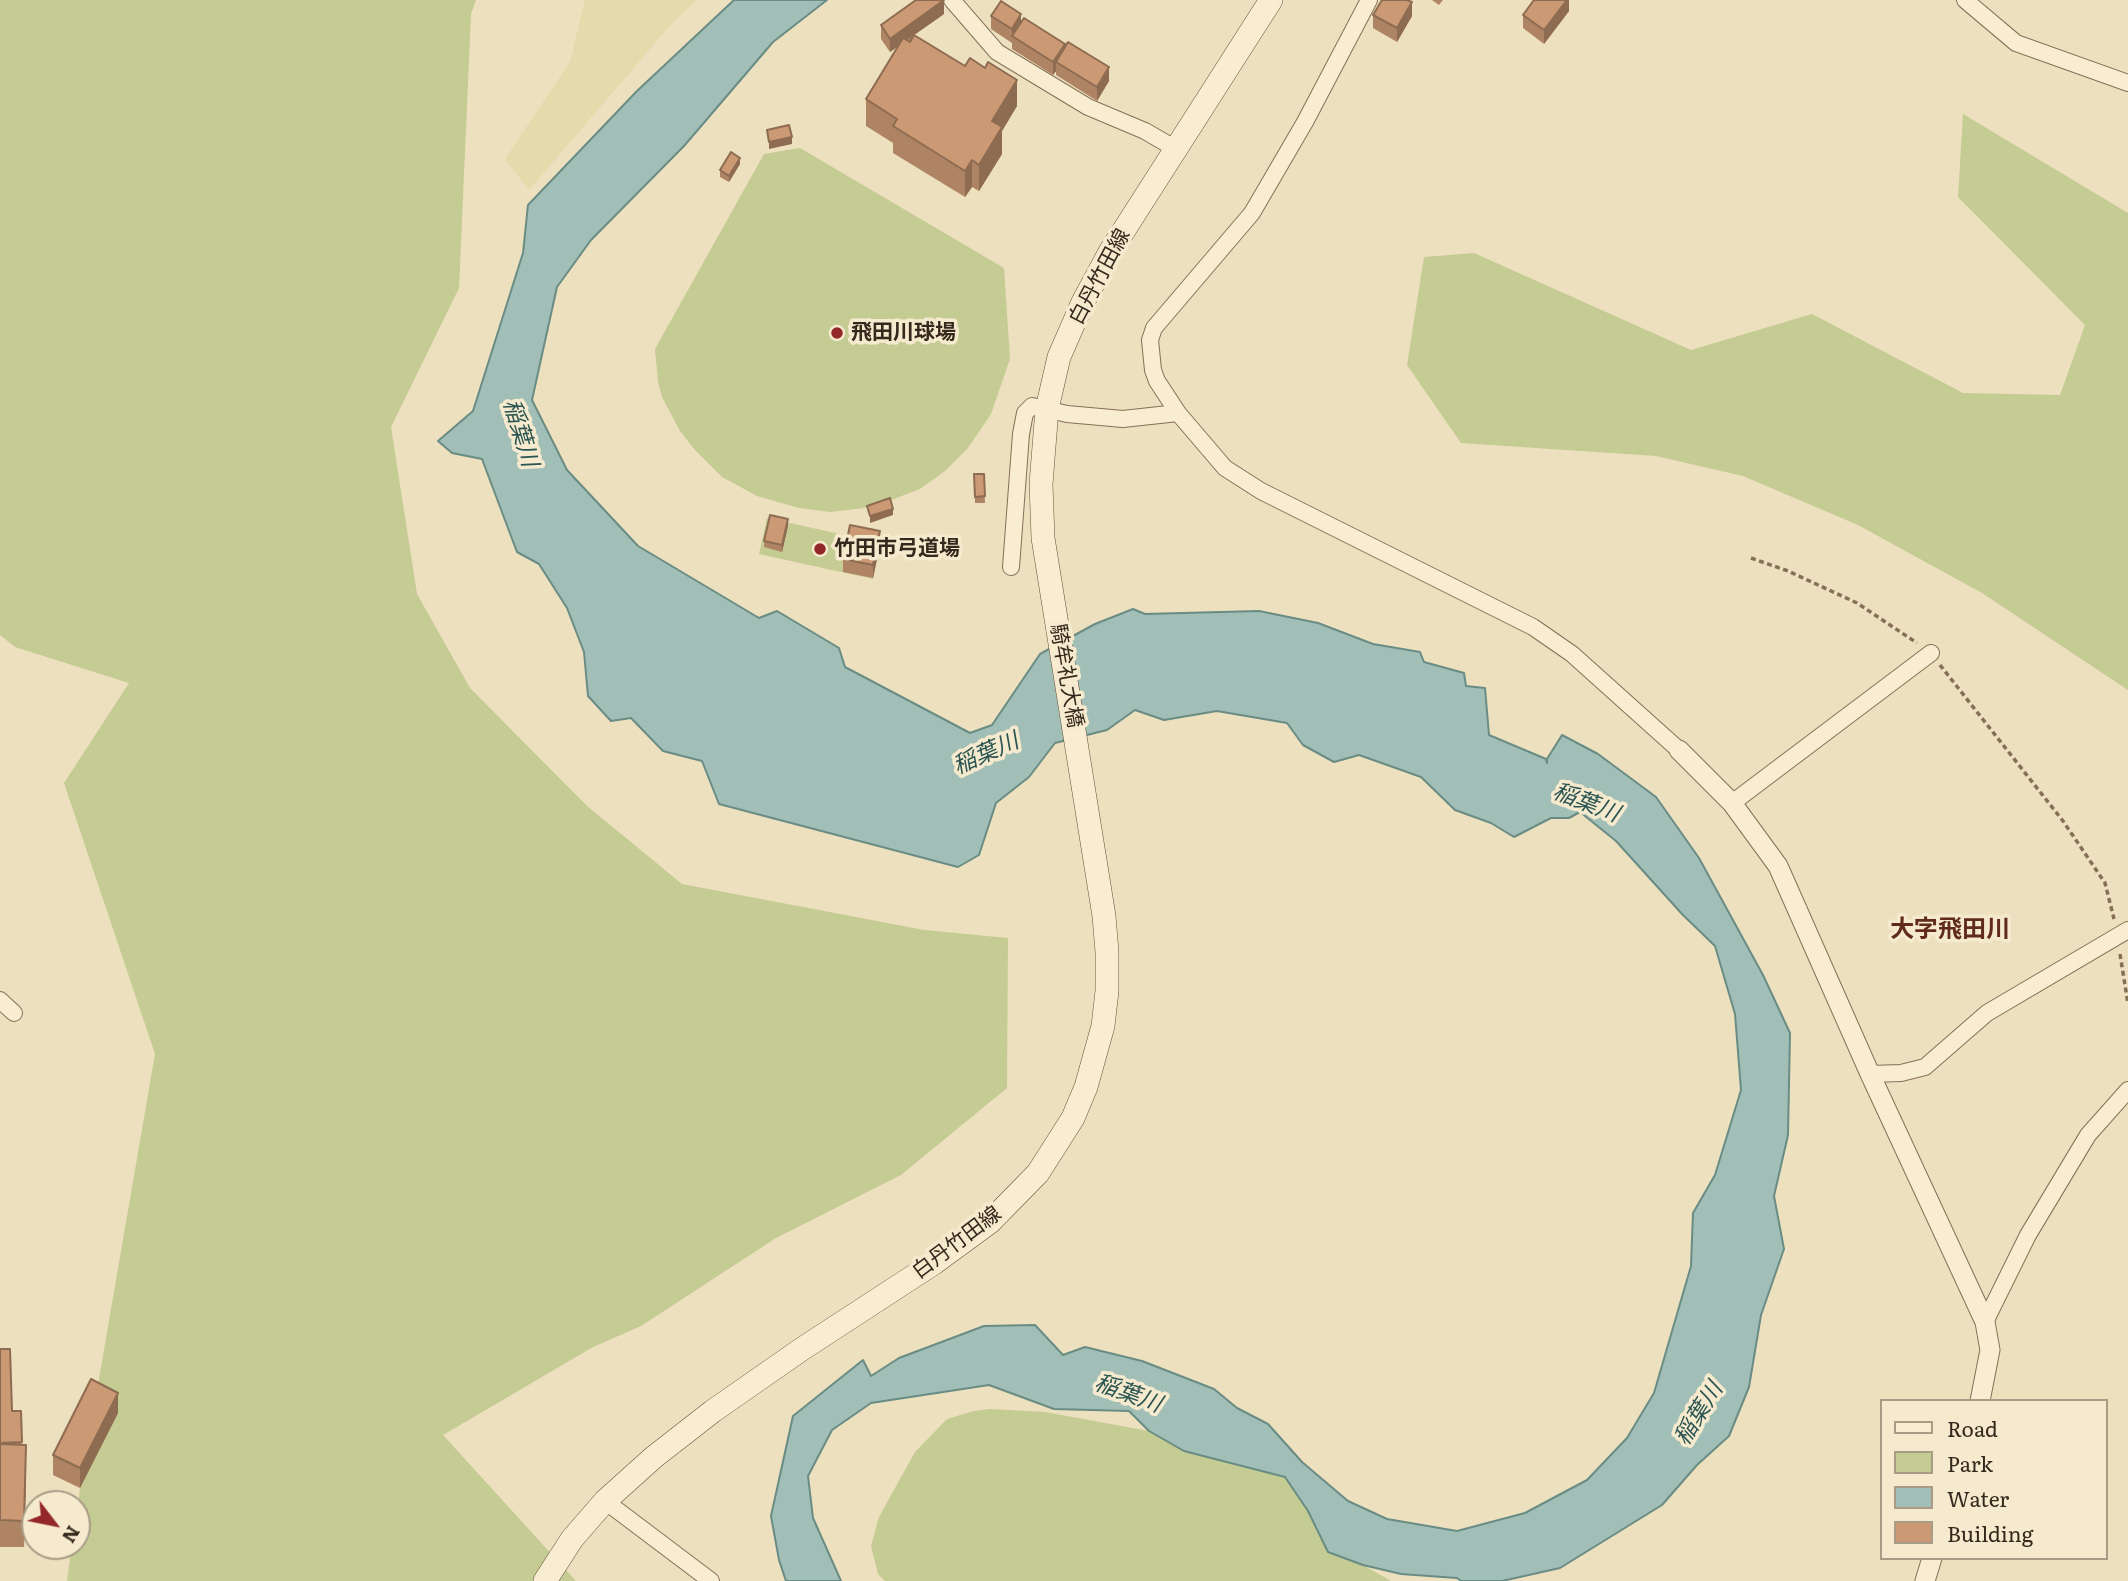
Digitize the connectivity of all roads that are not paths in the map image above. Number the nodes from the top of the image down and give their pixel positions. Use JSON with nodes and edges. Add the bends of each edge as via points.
{"nodes":[{"id":1,"x":952,"y":0,"type":"edge"},
{"id":2,"x":1271,"y":0,"type":"edge"},
{"id":3,"x":1369,"y":0,"type":"edge"},
{"id":4,"x":1965,"y":0,"type":"edge"},
{"id":5,"x":2128,"y":83,"type":"edge"},
{"id":6,"x":1176,"y":149,"type":"junction"},
{"id":7,"x":1047,"y":408,"type":"junction"},
{"id":8,"x":1178,"y":414,"type":"junction"},
{"id":9,"x":1011,"y":567,"type":"dead end"},
{"id":10,"x":1052,"y":591,"type":"joint"},
{"id":11,"x":1931,"y":653,"type":"road end"},
{"id":12,"x":1679,"y":750,"type":"joint"},
{"id":13,"x":1080,"y":760,"type":"joint"},
{"id":14,"x":1732,"y":803,"type":"junction"},
{"id":15,"x":2123,"y":933,"type":"edge"},
{"id":16,"x":0,"y":1000,"type":"edge"},
{"id":17,"x":14,"y":1013,"type":"dead end"},
{"id":18,"x":1870,"y":1074,"type":"junction"},
{"id":19,"x":2128,"y":1090,"type":"edge"},
{"id":20,"x":1985,"y":1322,"type":"junction"},
{"id":21,"x":1980,"y":1399,"type":"edge"},
{"id":22,"x":605,"y":1501,"type":"junction"},
{"id":23,"x":1931,"y":1560,"type":"edge"},
{"id":24,"x":545,"y":1581,"type":"edge"},
{"id":25,"x":711,"y":1581,"type":"edge"},
{"id":26,"x":1925,"y":1581,"type":"edge"}],
"edges":[{"from":1,"to":6,"type":"street","via":[[997,52],[1088,107]]},
{"from":2,"to":6,"type":"main road","name":"白丹竹田線"},
{"from":3,"to":8,"type":"street","via":[[1252,213],[1151,334],[1153,370]]},
{"from":4,"to":5,"type":"street","via":[[2017,43]]},
{"from":6,"to":7,"type":"main road","name":"白丹竹田線","via":[[1083,302],[1059,357]]},
{"from":7,"to":8,"type":"street","via":[[1123,419]]},
{"from":7,"to":9,"type":"street","via":[[1032,406],[1021,425]]},
{"from":7,"to":10,"type":"main road","name":"白丹竹田線","via":[[1041,484],[1043,538]]},
{"from":8,"to":12,"type":"street","via":[[1225,468],[1261,491],[1533,627],[1572,654]]},
{"from":10,"to":13,"type":"main road","name":"騎牟礼大橋"},
{"from":11,"to":14,"type":"street"},
{"from":12,"to":14,"type":"street"},
{"from":13,"to":22,"type":"main road","name":"白丹竹田線","via":[[1104,916],[1107,991],[1086,1087],[1073,1118],[1038,1173],[990,1222],[713,1411]]},
{"from":14,"to":18,"type":"street","via":[[1778,866]]},
{"from":15,"to":18,"type":"street","via":[[1987,1013],[1925,1067]]},
{"from":16,"to":17,"type":"street"},
{"from":18,"to":20,"type":"street"},
{"from":19,"to":20,"type":"street","via":[[2081,1146],[2028,1235]]},
{"from":20,"to":21,"type":"street","via":[[1990,1350]]},
{"from":22,"to":24,"type":"main road","name":"白丹竹田線","via":[[572,1539]]},
{"from":22,"to":25,"type":"street"},
{"from":23,"to":26,"type":"street"}]}
